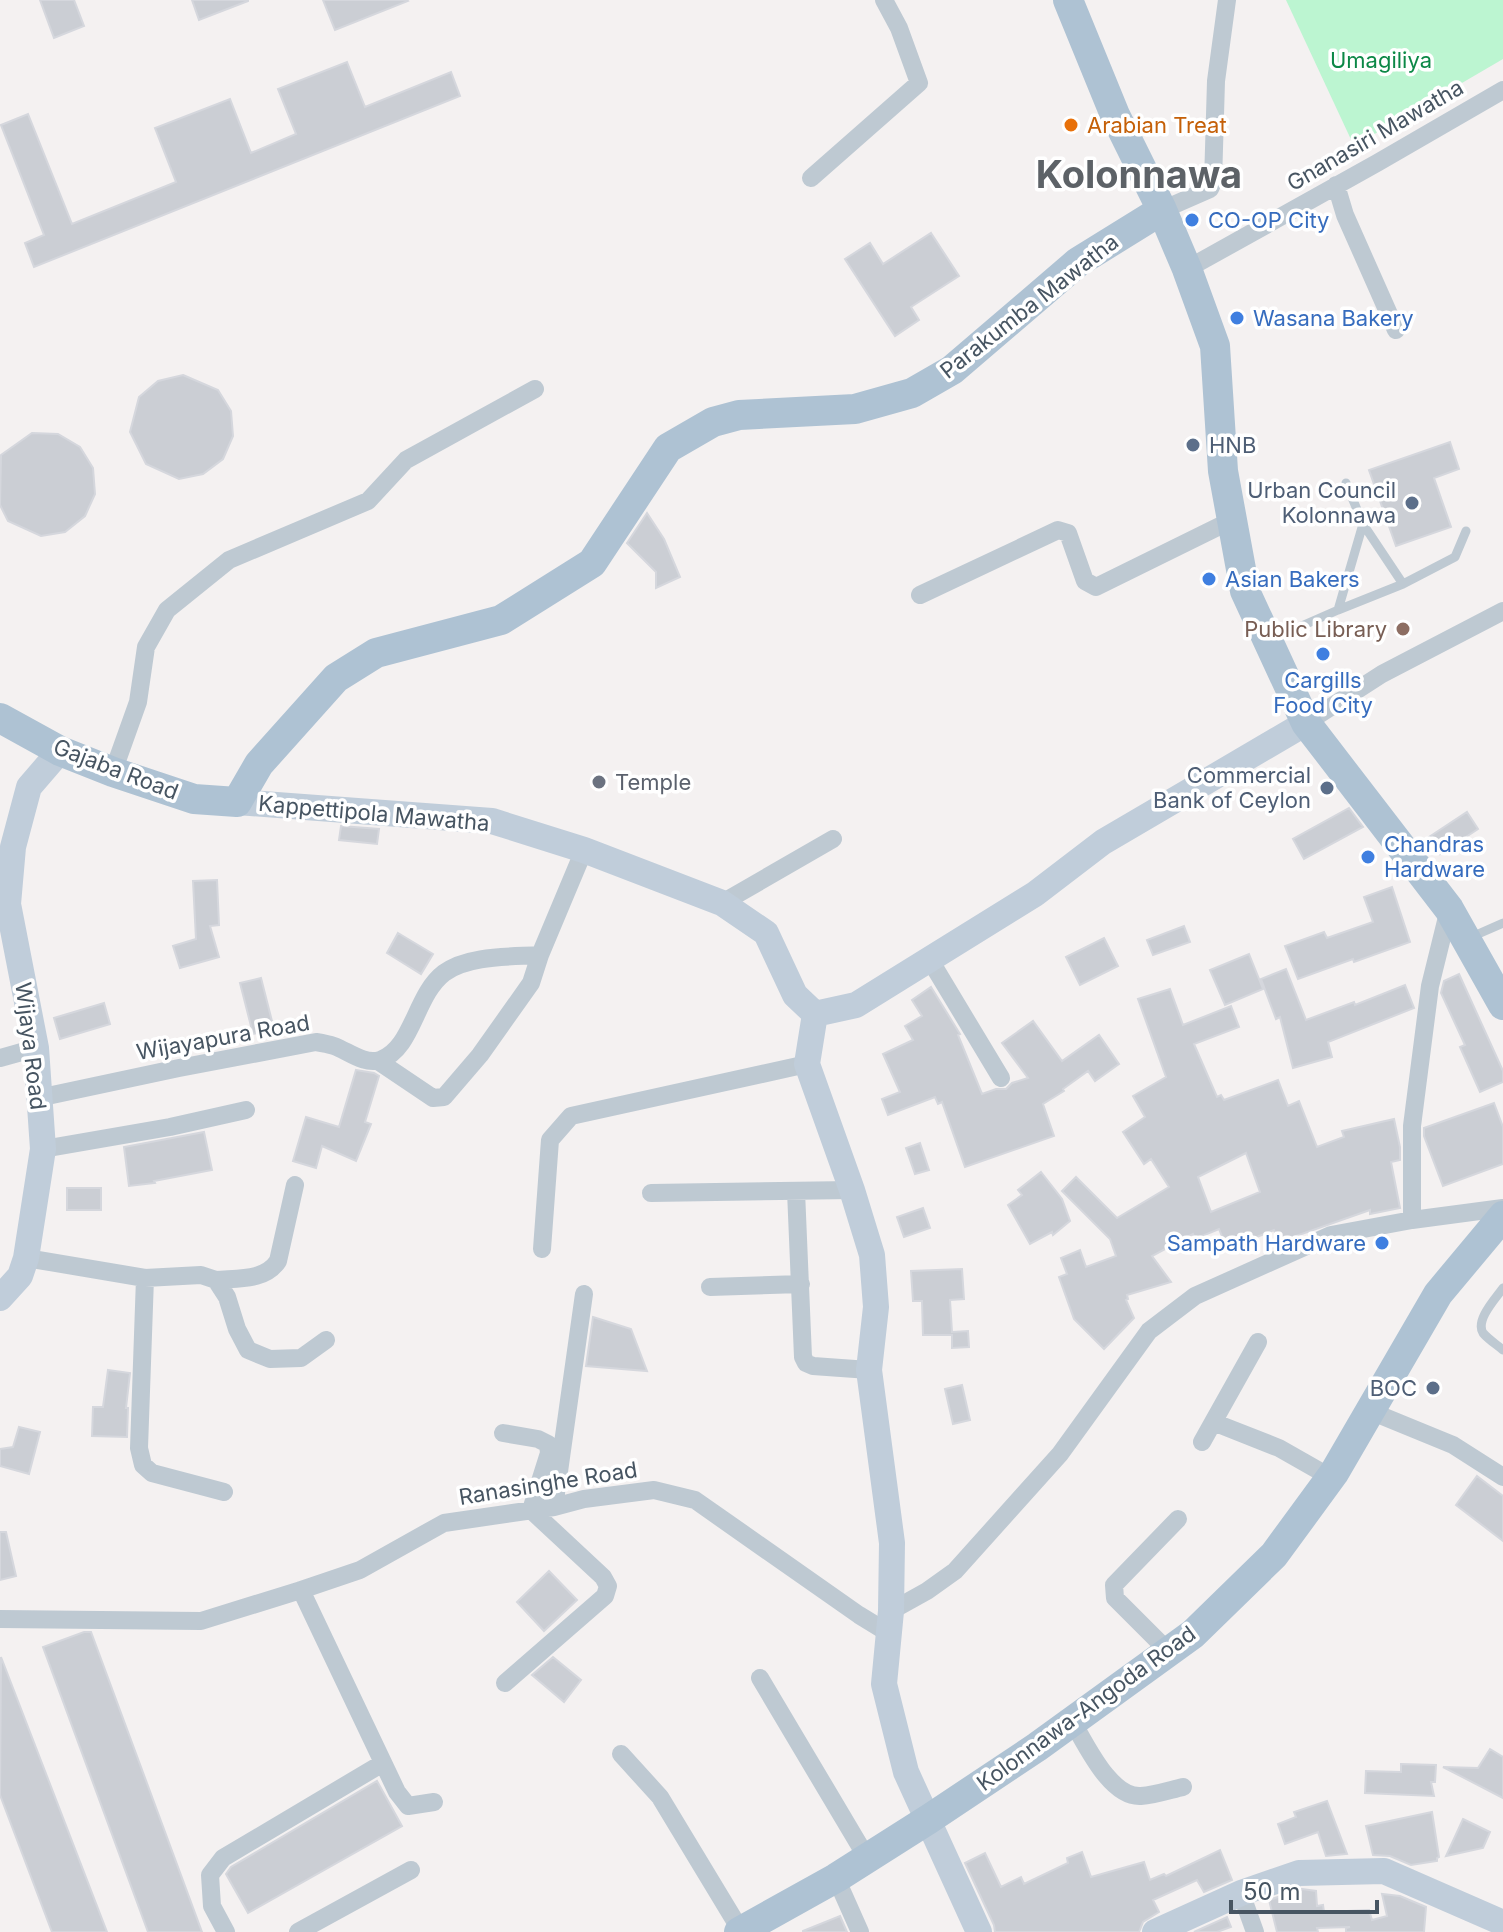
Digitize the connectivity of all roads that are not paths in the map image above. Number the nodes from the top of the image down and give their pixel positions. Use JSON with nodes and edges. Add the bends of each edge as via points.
{"nodes":[{"id":1,"x":884,"y":0,"type":"edge"},
{"id":2,"x":1068,"y":0,"type":"edge"},
{"id":3,"x":1227,"y":0,"type":"edge"},
{"id":4,"x":1503,"y":90,"type":"edge"},
{"id":5,"x":811,"y":178,"type":"dead end"},
{"id":6,"x":1336,"y":185,"type":"junction"},
{"id":7,"x":1162,"y":210,"type":"junction"},
{"id":8,"x":1187,"y":269,"type":"junction"},
{"id":9,"x":1396,"y":330,"type":"dead end"},
{"id":10,"x":535,"y":389,"type":"dead end"},
{"id":11,"x":1346,"y":483,"type":"dead end"},
{"id":12,"x":1232,"y":520,"type":"junction"},
{"id":13,"x":1363,"y":524,"type":"junction"},
{"id":14,"x":1466,"y":531,"type":"dead end"},
{"id":15,"x":1403,"y":584,"type":"junction"},
{"id":16,"x":920,"y":595,"type":"dead end"},
{"id":17,"x":1338,"y":610,"type":"junction"},
{"id":18,"x":1503,"y":611,"type":"edge"},
{"id":19,"x":1267,"y":641,"type":"junction"},
{"id":20,"x":0,"y":718,"type":"edge"},
{"id":21,"x":1306,"y":723,"type":"junction"},
{"id":22,"x":60,"y":751,"type":"junction"},
{"id":23,"x":113,"y":772,"type":"junction"},
{"id":24,"x":237,"y":802,"type":"junction"},
{"id":25,"x":833,"y":839,"type":"dead end"},
{"id":26,"x":584,"y":850,"type":"junction"},
{"id":27,"x":722,"y":903,"type":"junction"},
{"id":28,"x":4,"y":904,"type":"edge"},
{"id":29,"x":1449,"y":909,"type":"junction"},
{"id":30,"x":1503,"y":923,"type":"edge"},
{"id":31,"x":1466,"y":939,"type":"junction"},
{"id":32,"x":540,"y":955,"type":"junction"},
{"id":33,"x":930,"y":960,"type":"junction"},
{"id":34,"x":1503,"y":1005,"type":"edge"},
{"id":35,"x":815,"y":1014,"type":"junction"},
{"id":36,"x":36,"y":1048,"type":"junction"},
{"id":37,"x":0,"y":1058,"type":"edge"},
{"id":38,"x":378,"y":1061,"type":"junction"},
{"id":39,"x":807,"y":1064,"type":"junction"},
{"id":40,"x":1001,"y":1078,"type":"dead end"},
{"id":41,"x":38,"y":1098,"type":"junction"},
{"id":42,"x":246,"y":1110,"type":"dead end"},
{"id":43,"x":43,"y":1149,"type":"junction"},
{"id":44,"x":295,"y":1185,"type":"dead end"},
{"id":45,"x":852,"y":1190,"type":"junction"},
{"id":46,"x":796,"y":1191,"type":"junction"},
{"id":47,"x":651,"y":1193,"type":"dead end"},
{"id":48,"x":1412,"y":1220,"type":"junction"},
{"id":49,"x":1498,"y":1223,"type":"edge"},
{"id":50,"x":542,"y":1249,"type":"dead end"},
{"id":51,"x":26,"y":1258,"type":"junction"},
{"id":52,"x":145,"y":1278,"type":"junction"},
{"id":53,"x":216,"y":1280,"type":"junction"},
{"id":54,"x":801,"y":1284,"type":"junction"},
{"id":55,"x":710,"y":1287,"type":"dead end"},
{"id":56,"x":1503,"y":1288,"type":"edge"},
{"id":57,"x":584,"y":1294,"type":"dead end"},
{"id":58,"x":0,"y":1298,"type":"edge"},
{"id":59,"x":326,"y":1340,"type":"dead end"},
{"id":60,"x":1258,"y":1342,"type":"dead end"},
{"id":61,"x":1503,"y":1350,"type":"edge"},
{"id":62,"x":869,"y":1370,"type":"junction"},
{"id":63,"x":1370,"y":1411,"type":"junction"},
{"id":64,"x":1213,"y":1422,"type":"junction"},
{"id":65,"x":503,"y":1433,"type":"dead end"},
{"id":66,"x":1202,"y":1442,"type":"dead end"},
{"id":67,"x":1330,"y":1477,"type":"junction"},
{"id":68,"x":1503,"y":1477,"type":"edge"},
{"id":69,"x":224,"y":1492,"type":"dead end"},
{"id":70,"x":554,"y":1507,"type":"junction"},
{"id":71,"x":531,"y":1510,"type":"junction"},
{"id":72,"x":1178,"y":1519,"type":"dead end"},
{"id":73,"x":301,"y":1590,"type":"junction"},
{"id":74,"x":0,"y":1619,"type":"edge"},
{"id":75,"x":890,"y":1622,"type":"junction"},
{"id":76,"x":1168,"y":1651,"type":"junction"},
{"id":77,"x":760,"y":1678,"type":"dead end"},
{"id":78,"x":505,"y":1683,"type":"dead end"},
{"id":79,"x":1072,"y":1721,"type":"junction"},
{"id":80,"x":621,"y":1754,"type":"dead end"},
{"id":81,"x":383,"y":1763,"type":"junction"},
{"id":82,"x":1183,"y":1787,"type":"dead end"},
{"id":83,"x":434,"y":1802,"type":"dead end"},
{"id":84,"x":929,"y":1819,"type":"junction"},
{"id":85,"x":867,"y":1858,"type":"junction"},
{"id":86,"x":411,"y":1870,"type":"dead end"},
{"id":87,"x":836,"y":1878,"type":"junction"},
{"id":88,"x":1241,"y":1893,"type":"junction"},
{"id":89,"x":1503,"y":1923,"type":"edge"},
{"id":90,"x":226,"y":1932,"type":"edge"},
{"id":91,"x":298,"y":1932,"type":"edge"},
{"id":92,"x":740,"y":1932,"type":"edge"},
{"id":93,"x":860,"y":1932,"type":"edge"},
{"id":94,"x":979,"y":1932,"type":"edge"},
{"id":95,"x":1155,"y":1932,"type":"edge"},
{"id":96,"x":1255,"y":1932,"type":"edge"}],
"edges":[{"from":1,"to":5,"type":"street","via":[[919,83]]},
{"from":2,"to":7,"type":"main road","via":[[1115,115]]},
{"from":3,"to":7,"type":"street","via":[[1216,81],[1213,182],[1210,189]]},
{"from":4,"to":6,"type":"street","name":"Gnanasiri Mawatha"},
{"from":6,"to":8,"type":"street","name":"Gnanasiri Mawatha"},
{"from":6,"to":9,"type":"street"},
{"from":7,"to":8,"type":"main road"},
{"from":7,"to":24,"type":"main road","name":"Parakumba Mawatha","via":[[1078,262],[952,370],[912,393],[855,409],[739,415],[713,422],[668,448],[592,563],[501,620],[376,653],[336,678],[259,764]]},
{"from":8,"to":12,"type":"main road","via":[[1215,346],[1223,471]]},
{"from":10,"to":23,"type":"street","via":[[406,460],[368,501],[229,560],[167,610],[146,647],[138,702]]},
{"from":11,"to":13,"type":"lane"},
{"from":12,"to":16,"type":"street","via":[[1096,587],[1085,581],[1068,533],[1058,530]]},
{"from":12,"to":19,"type":"main road","via":[[1245,591]]},
{"from":13,"to":15,"type":"lane"},
{"from":13,"to":17,"type":"lane"},
{"from":14,"to":15,"type":"lane","via":[[1455,557]]},
{"from":15,"to":17,"type":"lane"},
{"from":17,"to":19,"type":"lane"},
{"from":18,"to":21,"type":"street","via":[[1382,674]]},
{"from":19,"to":21,"type":"main road"},
{"from":20,"to":22,"type":"main road","name":"Gajaba Road"},
{"from":21,"to":29,"type":"main road"},
{"from":21,"to":33,"type":"street","via":[[1103,842],[1035,894]]},
{"from":22,"to":23,"type":"main road","name":"Gajaba Road"},
{"from":22,"to":28,"type":"street","name":"Wijaya Road","via":[[29,787]]},
{"from":23,"to":24,"type":"main road","name":"Gajaba Road","via":[[194,799]]},
{"from":24,"to":26,"type":"street","name":"Kappettipola Mawatha","via":[[492,821]]},
{"from":25,"to":27,"type":"street"},
{"from":26,"to":27,"type":"street","name":"Kappettipola Mawatha"},
{"from":26,"to":32,"type":"street"},
{"from":27,"to":35,"type":"street","name":"Kappettipola Mawatha","via":[[766,933],[795,995]]},
{"from":28,"to":36,"type":"street","name":"Wijaya Road"},
{"from":29,"to":31,"type":"main road"},
{"from":29,"to":48,"type":"street","via":[[1430,986],[1412,1126]]},
{"from":30,"to":31,"type":"lane"},
{"from":31,"to":34,"type":"main road"},
{"from":32,"to":38,"type":"street","via":[[472,960],[444,973],[423,997],[405,1039]]},
{"from":32,"to":38,"type":"street","name":"Wijayapura Road","via":[[531,983],[444,1097],[433,1098]]},
{"from":33,"to":35,"type":"street","via":[[856,1005]]},
{"from":33,"to":40,"type":"street"},
{"from":35,"to":39,"type":"street"},
{"from":36,"to":37,"type":"street"},
{"from":36,"to":41,"type":"street","name":"Wijaya Road"},
{"from":38,"to":41,"type":"street","name":"Wijayapura Road","via":[[316,1042]]},
{"from":39,"to":45,"type":"street"},
{"from":39,"to":50,"type":"street","via":[[571,1116],[550,1140]]},
{"from":41,"to":43,"type":"street","name":"Wijaya Road"},
{"from":42,"to":43,"type":"street"},
{"from":43,"to":51,"type":"street","name":"Wijaya Road"},
{"from":44,"to":53,"type":"street","via":[[272,1269]]},
{"from":45,"to":46,"type":"street"},
{"from":45,"to":62,"type":"street","via":[[872,1255],[876,1307]]},
{"from":46,"to":47,"type":"street"},
{"from":46,"to":54,"type":"street"},
{"from":48,"to":49,"type":"street"},
{"from":48,"to":75,"type":"street","via":[[1331,1235],[1195,1296],[1149,1331],[1060,1454],[955,1571]]},
{"from":49,"to":63,"type":"main road","name":"Kolonnawa-Angoda Road","via":[[1438,1294]]},
{"from":51,"to":52,"type":"street"},
{"from":51,"to":58,"type":"street","name":"Wijaya Road","via":[[20,1276]]},
{"from":52,"to":53,"type":"street","via":[[201,1275]]},
{"from":52,"to":69,"type":"street","via":[[139,1448],[143,1465],[152,1473]]},
{"from":53,"to":59,"type":"street","via":[[248,1350],[270,1359],[301,1358]]},
{"from":54,"to":55,"type":"street"},
{"from":54,"to":62,"type":"street","via":[[806,1363]]},
{"from":56,"to":61,"type":"lane","via":[[1480,1325]]},
{"from":57,"to":70,"type":"street"},
{"from":60,"to":64,"type":"street"},
{"from":62,"to":75,"type":"street","via":[[892,1543]]},
{"from":63,"to":67,"type":"main road","name":"Kolonnawa-Angoda Road"},
{"from":63,"to":68,"type":"street","via":[[1453,1445]]},
{"from":64,"to":66,"type":"street"},
{"from":64,"to":67,"type":"street","via":[[1279,1448]]},
{"from":65,"to":71,"type":"street","via":[[548,1444]]},
{"from":67,"to":76,"type":"main road","name":"Kolonnawa-Angoda Road","via":[[1274,1555],[1193,1634]]},
{"from":70,"to":71,"type":"street","name":"Ranasinghe Road"},
{"from":70,"to":75,"type":"street","name":"Ranasinghe Road","via":[[654,1490],[695,1500],[859,1615]]},
{"from":71,"to":73,"type":"street","name":"Ranasinghe Road","via":[[444,1523],[360,1570]]},
{"from":71,"to":78,"type":"street","via":[[608,1586],[605,1596]]},
{"from":72,"to":76,"type":"street","via":[[1114,1585],[1115,1598]]},
{"from":73,"to":74,"type":"street","name":"Ranasinghe Road","via":[[201,1621]]},
{"from":73,"to":81,"type":"street"},
{"from":75,"to":84,"type":"street","via":[[884,1684],[906,1772]]},
{"from":76,"to":79,"type":"main road","name":"Kolonnawa-Angoda Road"},
{"from":77,"to":85,"type":"street"},
{"from":79,"to":82,"type":"street","via":[[1106,1777],[1124,1792],[1139,1797]]},
{"from":79,"to":84,"type":"main road","name":"Kolonnawa-Angoda Road"},
{"from":80,"to":92,"type":"street","via":[[660,1797]]},
{"from":81,"to":83,"type":"street","via":[[408,1806]]},
{"from":81,"to":90,"type":"street","via":[[223,1858],[210,1875],[212,1906]]},
{"from":84,"to":85,"type":"main road","name":"Kolonnawa-Angoda Road"},
{"from":84,"to":94,"type":"street"},
{"from":85,"to":87,"type":"main road","name":"Kolonnawa-Angoda Road"},
{"from":86,"to":91,"type":"street"},
{"from":87,"to":92,"type":"main road","name":"Kolonnawa-Angoda Road"},
{"from":87,"to":93,"type":"street"},
{"from":88,"to":89,"type":"street","via":[[1299,1873],[1384,1871]]},
{"from":88,"to":95,"type":"street"},
{"from":88,"to":96,"type":"street"}]}
